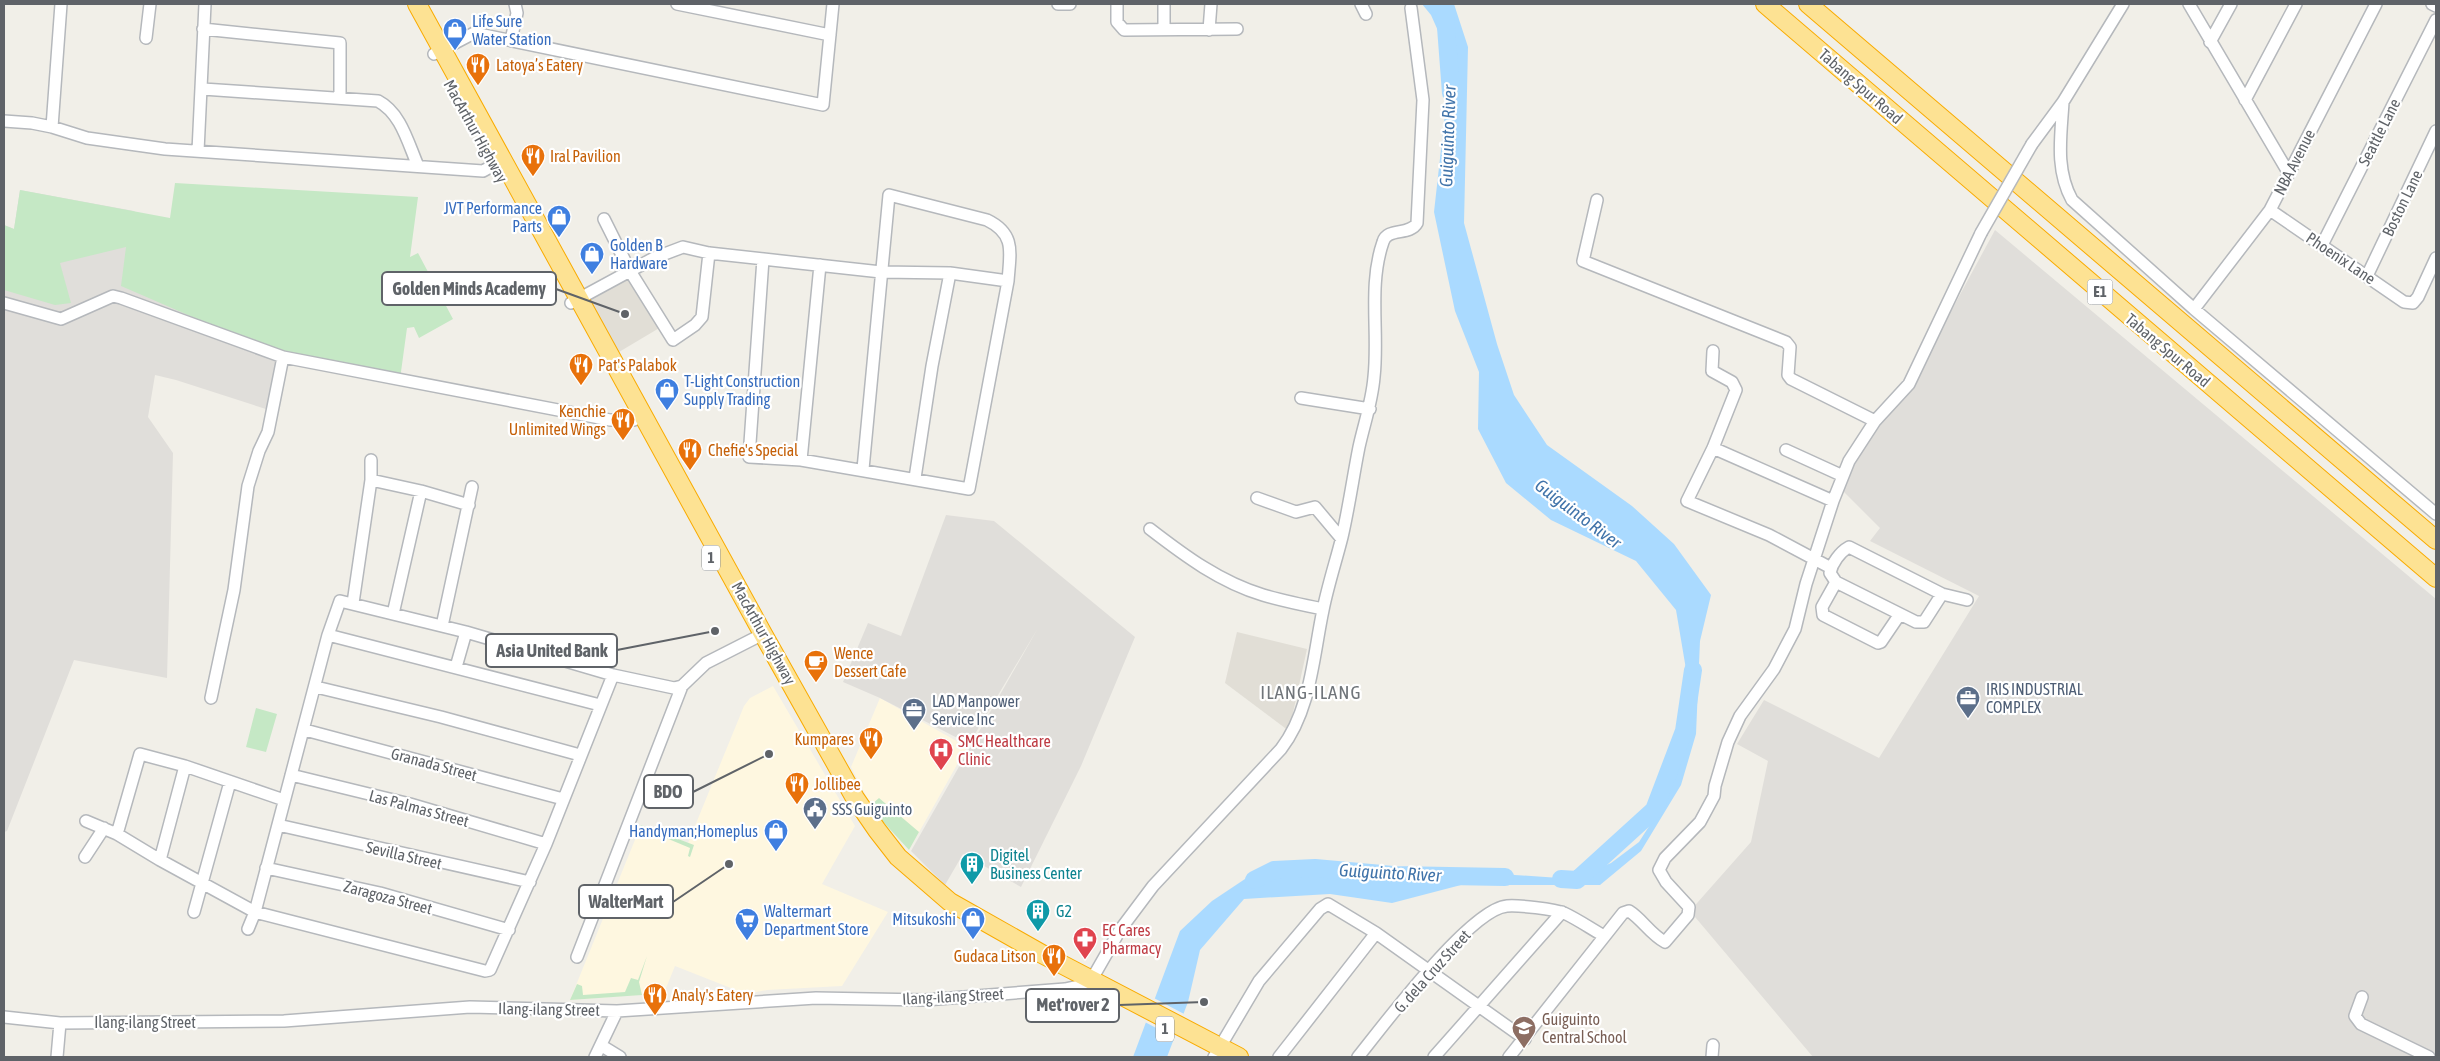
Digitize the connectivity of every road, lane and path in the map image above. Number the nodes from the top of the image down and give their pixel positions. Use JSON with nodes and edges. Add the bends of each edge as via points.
{"nodes":[{"id":1,"x":61,"y":4,"type":"edge"},
{"id":2,"x":150,"y":4,"type":"edge"},
{"id":3,"x":205,"y":4,"type":"edge"},
{"id":4,"x":406,"y":4,"type":"edge"},
{"id":5,"x":417,"y":4,"type":"edge"},
{"id":6,"x":515,"y":4,"type":"edge"},
{"id":7,"x":678,"y":4,"type":"edge"},
{"id":8,"x":833,"y":4,"type":"edge"},
{"id":9,"x":1058,"y":4,"type":"edge"},
{"id":10,"x":1070,"y":4,"type":"edge"},
{"id":11,"x":1117,"y":4,"type":"edge"},
{"id":12,"x":1164,"y":4,"type":"edge"},
{"id":13,"x":1211,"y":4,"type":"edge"},
{"id":14,"x":1765,"y":4,"type":"edge"},
{"id":15,"x":1808,"y":4,"type":"edge"},
{"id":16,"x":2123,"y":4,"type":"edge"},
{"id":17,"x":2189,"y":4,"type":"edge"},
{"id":18,"x":2231,"y":4,"type":"edge"},
{"id":19,"x":2296,"y":4,"type":"edge"},
{"id":20,"x":2376,"y":4,"type":"edge"},
{"id":21,"x":2432,"y":4,"type":"edge"},
{"id":22,"x":2436,"y":6,"type":"edge"},
{"id":23,"x":1411,"y":8,"type":"dead end"},
{"id":24,"x":2436,"y":20,"type":"edge"},
{"id":25,"x":203,"y":29,"type":"junction"},
{"id":26,"x":1164,"y":29,"type":"junction"},
{"id":27,"x":1238,"y":29,"type":"dead end"},
{"id":28,"x":1209,"y":30,"type":"junction"},
{"id":29,"x":830,"y":35,"type":"junction"},
{"id":30,"x":146,"y":38,"type":"dead end"},
{"id":31,"x":511,"y":40,"type":"junction"},
{"id":32,"x":2210,"y":42,"type":"junction"},
{"id":33,"x":438,"y":52,"type":"junction"},
{"id":34,"x":203,"y":89,"type":"junction"},
{"id":35,"x":340,"y":98,"type":"junction"},
{"id":36,"x":2245,"y":100,"type":"junction"},
{"id":37,"x":2063,"y":102,"type":"junction"},
{"id":38,"x":4,"y":121,"type":"edge"},
{"id":39,"x":52,"y":126,"type":"junction"},
{"id":40,"x":2436,"y":131,"type":"edge"},
{"id":41,"x":198,"y":151,"type":"junction"},
{"id":42,"x":499,"y":162,"type":"junction"},
{"id":43,"x":418,"y":166,"type":"junction"},
{"id":44,"x":2288,"y":172,"type":"junction"},
{"id":45,"x":1597,"y":200,"type":"dead end"},
{"id":46,"x":2270,"y":210,"type":"junction"},
{"id":47,"x":604,"y":219,"type":"dead end"},
{"id":48,"x":2322,"y":245,"type":"junction"},
{"id":49,"x":709,"y":254,"type":"junction"},
{"id":50,"x":2436,"y":258,"type":"edge"},
{"id":51,"x":763,"y":259,"type":"junction"},
{"id":52,"x":820,"y":265,"type":"junction"},
{"id":53,"x":630,"y":271,"type":"junction"},
{"id":54,"x":880,"y":272,"type":"junction"},
{"id":55,"x":950,"y":272,"type":"junction"},
{"id":56,"x":2367,"y":276,"type":"junction"},
{"id":57,"x":1008,"y":281,"type":"junction"},
{"id":58,"x":575,"y":301,"type":"junction"},
{"id":59,"x":4,"y":303,"type":"edge"},
{"id":60,"x":2194,"y":309,"type":"junction"},
{"id":61,"x":1713,"y":351,"type":"dead end"},
{"id":62,"x":282,"y":357,"type":"junction"},
{"id":63,"x":1301,"y":398,"type":"dead end"},
{"id":64,"x":1370,"y":409,"type":"junction"},
{"id":65,"x":639,"y":417,"type":"junction"},
{"id":66,"x":1875,"y":421,"type":"junction"},
{"id":67,"x":1713,"y":448,"type":"junction"},
{"id":68,"x":1786,"y":450,"type":"dead end"},
{"id":69,"x":371,"y":460,"type":"dead end"},
{"id":70,"x":801,"y":460,"type":"junction"},
{"id":71,"x":863,"y":469,"type":"junction"},
{"id":72,"x":1843,"y":476,"type":"junction"},
{"id":73,"x":915,"y":478,"type":"junction"},
{"id":74,"x":371,"y":480,"type":"junction"},
{"id":75,"x":472,"y":487,"type":"dead end"},
{"id":76,"x":421,"y":490,"type":"junction"},
{"id":77,"x":1258,"y":498,"type":"dead end"},
{"id":78,"x":1833,"y":501,"type":"junction"},
{"id":79,"x":469,"y":505,"type":"junction"},
{"id":80,"x":2436,"y":514,"type":"edge"},
{"id":81,"x":1150,"y":529,"type":"dead end"},
{"id":82,"x":1342,"y":538,"type":"junction"},
{"id":83,"x":2436,"y":540,"type":"edge"},
{"id":84,"x":1814,"y":558,"type":"junction"},
{"id":85,"x":1831,"y":568,"type":"junction"},
{"id":86,"x":2436,"y":578,"type":"edge"},
{"id":87,"x":1836,"y":582,"type":"junction"},
{"id":88,"x":1942,"y":594,"type":"junction"},
{"id":89,"x":1967,"y":600,"type":"dead end"},
{"id":90,"x":353,"y":603,"type":"junction"},
{"id":91,"x":1323,"y":609,"type":"junction"},
{"id":92,"x":394,"y":614,"type":"junction"},
{"id":93,"x":1900,"y":614,"type":"junction"},
{"id":94,"x":442,"y":626,"type":"junction"},
{"id":95,"x":466,"y":632,"type":"junction"},
{"id":96,"x":328,"y":635,"type":"junction"},
{"id":97,"x":759,"y":636,"type":"junction"},
{"id":98,"x":456,"y":667,"type":"junction"},
{"id":99,"x":613,"y":676,"type":"junction"},
{"id":100,"x":682,"y":686,"type":"junction"},
{"id":101,"x":316,"y":687,"type":"junction"},
{"id":102,"x":211,"y":698,"type":"dead end"},
{"id":103,"x":600,"y":705,"type":"junction"},
{"id":104,"x":304,"y":730,"type":"junction"},
{"id":105,"x":580,"y":756,"type":"junction"},
{"id":106,"x":185,"y":766,"type":"junction"},
{"id":107,"x":291,"y":775,"type":"junction"},
{"id":108,"x":230,"y":782,"type":"junction"},
{"id":109,"x":563,"y":799,"type":"junction"},
{"id":110,"x":284,"y":800,"type":"junction"},
{"id":111,"x":86,"y":821,"type":"dead end"},
{"id":112,"x":278,"y":825,"type":"junction"},
{"id":113,"x":104,"y":828,"type":"junction"},
{"id":114,"x":117,"y":834,"type":"junction"},
{"id":115,"x":546,"y":844,"type":"junction"},
{"id":116,"x":85,"y":857,"type":"dead end"},
{"id":117,"x":160,"y":860,"type":"junction"},
{"id":118,"x":266,"y":868,"type":"junction"},
{"id":119,"x":530,"y":882,"type":"junction"},
{"id":120,"x":202,"y":883,"type":"junction"},
{"id":121,"x":194,"y":912,"type":"dead end"},
{"id":122,"x":255,"y":912,"type":"junction"},
{"id":123,"x":1562,"y":912,"type":"junction"},
{"id":124,"x":248,"y":928,"type":"dead end"},
{"id":125,"x":509,"y":930,"type":"junction"},
{"id":126,"x":1376,"y":933,"type":"junction"},
{"id":127,"x":1604,"y":936,"type":"junction"},
{"id":128,"x":577,"y":957,"type":"dead end"},
{"id":129,"x":1428,"y":970,"type":"junction"},
{"id":130,"x":1087,"y":982,"type":"junction"},
{"id":131,"x":2362,"y":998,"type":"dead end"},
{"id":132,"x":1477,"y":1006,"type":"junction"},
{"id":133,"x":617,"y":1011,"type":"junction"},
{"id":134,"x":4,"y":1017,"type":"edge"},
{"id":135,"x":60,"y":1023,"type":"junction"},
{"id":136,"x":1525,"y":1039,"type":"junction"},
{"id":137,"x":602,"y":1046,"type":"junction"},
{"id":138,"x":1213,"y":1051,"type":"edge"},
{"id":139,"x":59,"y":1056,"type":"edge"},
{"id":140,"x":595,"y":1057,"type":"edge"},
{"id":141,"x":620,"y":1057,"type":"edge"},
{"id":142,"x":1240,"y":1057,"type":"edge"},
{"id":143,"x":1279,"y":1057,"type":"edge"},
{"id":144,"x":1358,"y":1057,"type":"edge"},
{"id":145,"x":1434,"y":1057,"type":"edge"},
{"id":146,"x":1509,"y":1057,"type":"edge"},
{"id":147,"x":2429,"y":1057,"type":"edge"}],
"edges":[{"from":1,"to":39,"type":"street"},
{"from":2,"to":30,"type":"street"},
{"from":3,"to":25,"type":"street"},
{"from":4,"to":33,"type":"highway","name":"MacArthur Highway","number":"1"},
{"from":5,"to":33,"type":"highway","name":"MacArthur Highway","number":"1"},
{"from":6,"to":31,"type":"street","via":[[517,14]]},
{"from":7,"to":29,"type":"street"},
{"from":8,"to":29,"type":"street"},
{"from":9,"to":10,"type":"street"},
{"from":11,"to":26,"type":"street","via":[[1116,22],[1124,30]]},
{"from":12,"to":26,"type":"street"},
{"from":13,"to":28,"type":"street"},
{"from":14,"to":86,"type":"highway","name":"Tabang Spur Road","number":"E1"},
{"from":15,"to":83,"type":"highway","name":"Tabang Spur Road","number":"E1"},
{"from":16,"to":37,"type":"street"},
{"from":17,"to":32,"type":"street"},
{"from":18,"to":32,"type":"street"},
{"from":19,"to":36,"type":"street"},
{"from":20,"to":44,"type":"street","name":"NBA Avenue"},
{"from":21,"to":22,"type":"street"},
{"from":23,"to":64,"type":"street","via":[[1423,100],[1417,223],[1412,229],[1389,234],[1383,241],[1378,270],[1375,373]]},
{"from":24,"to":48,"type":"street","name":"Seattle Lane"},
{"from":25,"to":34,"type":"street"},
{"from":25,"to":35,"type":"street","via":[[340,43]]},
{"from":26,"to":28,"type":"street"},
{"from":27,"to":28,"type":"street"},
{"from":29,"to":31,"type":"street","via":[[823,105]]},
{"from":31,"to":33,"type":"street","via":[[474,33]]},
{"from":32,"to":36,"type":"street"},
{"from":33,"to":42,"type":"highway","name":"MacArthur Highway","number":"1"},
{"from":34,"to":35,"type":"street"},
{"from":34,"to":41,"type":"street"},
{"from":35,"to":43,"type":"street","via":[[378,101],[387,106],[396,116]]},
{"from":36,"to":44,"type":"street"},
{"from":37,"to":60,"type":"street","via":[[2060,157],[2063,181],[2072,200]]},
{"from":37,"to":66,"type":"street","bridge":true,"via":[[2032,144],[1981,233],[1909,384]]},
{"from":38,"to":39,"type":"street"},
{"from":39,"to":41,"type":"street","via":[[87,138]]},
{"from":40,"to":56,"type":"street","name":"Boston Lane"},
{"from":41,"to":43,"type":"street"},
{"from":42,"to":43,"type":"street","via":[[483,171]]},
{"from":42,"to":58,"type":"highway","name":"MacArthur Highway","number":"1"},
{"from":44,"to":46,"type":"street","name":"NBA Avenue"},
{"from":45,"to":66,"type":"street","via":[[1583,261],[1786,342],[1790,347],[1788,375],[1791,379]]},
{"from":46,"to":48,"type":"street","name":"Phoenix Lane"},
{"from":46,"to":60,"type":"street","name":"NBA Avenue"},
{"from":47,"to":53,"type":"street"},
{"from":48,"to":56,"type":"street","name":"Phoenix Lane"},
{"from":49,"to":51,"type":"street"},
{"from":49,"to":53,"type":"street","via":[[682,247]]},
{"from":49,"to":53,"type":"street","via":[[702,316],[673,340]]},
{"from":50,"to":56,"type":"street","name":"Phoenix Lane","via":[[2413,303],[2404,302]]},
{"from":51,"to":52,"type":"street"},
{"from":51,"to":70,"type":"street","via":[[749,457]]},
{"from":52,"to":54,"type":"street"},
{"from":52,"to":70,"type":"street"},
{"from":53,"to":58,"type":"street"},
{"from":54,"to":55,"type":"street"},
{"from":54,"to":57,"type":"street","via":[[889,194],[996,225],[1009,238]]},
{"from":54,"to":71,"type":"street"},
{"from":55,"to":57,"type":"street"},
{"from":55,"to":73,"type":"street"},
{"from":57,"to":73,"type":"street","via":[[969,489]]},
{"from":58,"to":65,"type":"highway","name":"MacArthur Highway","number":"1"},
{"from":59,"to":62,"type":"street","via":[[61,319],[113,296]]},
{"from":60,"to":80,"type":"street"},
{"from":61,"to":67,"type":"street","via":[[1712,371],[1732,382],[1736,390]]},
{"from":62,"to":65,"type":"street","via":[[610,420]]},
{"from":62,"to":102,"type":"street","via":[[268,432],[258,451],[248,486],[234,590]]},
{"from":63,"to":64,"type":"street"},
{"from":64,"to":82,"type":"street","via":[[1359,446]]},
{"from":65,"to":97,"type":"highway","name":"MacArthur Highway","number":"1"},
{"from":66,"to":72,"type":"street"},
{"from":67,"to":78,"type":"street"},
{"from":67,"to":84,"type":"street","via":[[1687,501],[1769,535]]},
{"from":68,"to":72,"type":"street"},
{"from":69,"to":74,"type":"street"},
{"from":70,"to":71,"type":"street"},
{"from":71,"to":73,"type":"street"},
{"from":72,"to":78,"type":"street"},
{"from":74,"to":76,"type":"street"},
{"from":74,"to":90,"type":"street"},
{"from":75,"to":79,"type":"street"},
{"from":76,"to":79,"type":"street"},
{"from":76,"to":92,"type":"street"},
{"from":77,"to":82,"type":"street","via":[[1296,512],[1315,507]]},
{"from":78,"to":84,"type":"street"},
{"from":79,"to":94,"type":"street"},
{"from":81,"to":91,"type":"street","via":[[1224,580],[1262,595]]},
{"from":82,"to":91,"type":"street"},
{"from":84,"to":85,"type":"street"},
{"from":84,"to":127,"type":"street","via":[[1795,628],[1774,669],[1740,716],[1728,742],[1714,796],[1700,822],[1665,858],[1659,870],[1689,907],[1688,915],[1665,942],[1628,911],[1623,912]]},
{"from":85,"to":87,"type":"street","via":[[1830,573]]},
{"from":85,"to":88,"type":"street","via":[[1842,551],[1849,547]]},
{"from":87,"to":93,"type":"street"},
{"from":87,"to":93,"type":"street","via":[[1822,607],[1823,615],[1878,643]]},
{"from":88,"to":89,"type":"street"},
{"from":88,"to":93,"type":"street","via":[[1924,622],[1916,622]]},
{"from":90,"to":92,"type":"street"},
{"from":90,"to":96,"type":"street","via":[[340,601]]},
{"from":91,"to":130,"type":"street","via":[[1308,688],[1292,735],[1153,886]]},
{"from":92,"to":94,"type":"street"},
{"from":94,"to":95,"type":"street"},
{"from":95,"to":98,"type":"street"},
{"from":95,"to":99,"type":"street"},
{"from":96,"to":98,"type":"street"},
{"from":96,"to":101,"type":"street"},
{"from":97,"to":100,"type":"street","via":[[706,663]]},
{"from":97,"to":130,"type":"highway","name":"MacArthur Highway","number":"1","via":[[855,798],[898,857],[950,902]]},
{"from":98,"to":103,"type":"street"},
{"from":99,"to":100,"type":"street","via":[[674,688]]},
{"from":99,"to":103,"type":"street"},
{"from":100,"to":128,"type":"street"},
{"from":101,"to":104,"type":"street"},
{"from":101,"to":105,"type":"street","via":[[441,717]]},
{"from":103,"to":105,"type":"street"},
{"from":104,"to":107,"type":"street"},
{"from":104,"to":109,"type":"street","name":"Granada Street"},
{"from":105,"to":109,"type":"street"},
{"from":106,"to":108,"type":"street"},
{"from":106,"to":114,"type":"street","via":[[140,754]]},
{"from":106,"to":117,"type":"street"},
{"from":107,"to":110,"type":"street"},
{"from":107,"to":115,"type":"street","name":"Las Palmas Street","via":[[410,804]]},
{"from":108,"to":110,"type":"street"},
{"from":108,"to":120,"type":"street"},
{"from":109,"to":115,"type":"street"},
{"from":110,"to":112,"type":"street"},
{"from":111,"to":113,"type":"street"},
{"from":112,"to":118,"type":"street"},
{"from":112,"to":119,"type":"street","name":"Sevilla Street"},
{"from":113,"to":114,"type":"street"},
{"from":113,"to":116,"type":"street"},
{"from":114,"to":117,"type":"street"},
{"from":115,"to":119,"type":"street"},
{"from":117,"to":120,"type":"street"},
{"from":118,"to":122,"type":"street"},
{"from":118,"to":125,"type":"street","name":"Zaragoza Street","via":[[380,893]]},
{"from":119,"to":125,"type":"street"},
{"from":120,"to":121,"type":"street"},
{"from":120,"to":122,"type":"street"},
{"from":122,"to":124,"type":"street"},
{"from":122,"to":125,"type":"street","via":[[485,972],[493,967]]},
{"from":123,"to":127,"type":"street","name":"G. dela Cruz Street"},
{"from":123,"to":129,"type":"street","name":"G. dela Cruz Street","via":[[1508,906],[1498,908],[1466,930]]},
{"from":123,"to":132,"type":"street"},
{"from":126,"to":129,"type":"street"},
{"from":126,"to":138,"type":"street","via":[[1338,908],[1328,904],[1320,909],[1259,981]]},
{"from":126,"to":143,"type":"street"},
{"from":127,"to":136,"type":"street"},
{"from":129,"to":132,"type":"street"},
{"from":129,"to":144,"type":"street","name":"G. dela Cruz Street"},
{"from":130,"to":133,"type":"street","name":"Ilang-ilang Street","via":[[1054,990],[925,1000],[816,998]]},
{"from":130,"to":138,"type":"highway","name":"MacArthur Highway","number":"1"},
{"from":131,"to":147,"type":"street","via":[[2355,1016],[2360,1024]]},
{"from":132,"to":136,"type":"street"},
{"from":132,"to":145,"type":"street"},
{"from":133,"to":135,"type":"street","name":"Ilang-ilang Street","via":[[470,1007],[284,1021]]},
{"from":133,"to":137,"type":"street"},
{"from":134,"to":135,"type":"street","name":"Ilang-ilang Street"},
{"from":135,"to":139,"type":"street"},
{"from":136,"to":146,"type":"street"},
{"from":137,"to":140,"type":"street"},
{"from":137,"to":141,"type":"street"},
{"from":138,"to":142,"type":"highway","name":"MacArthur Highway","number":"1"}]}
